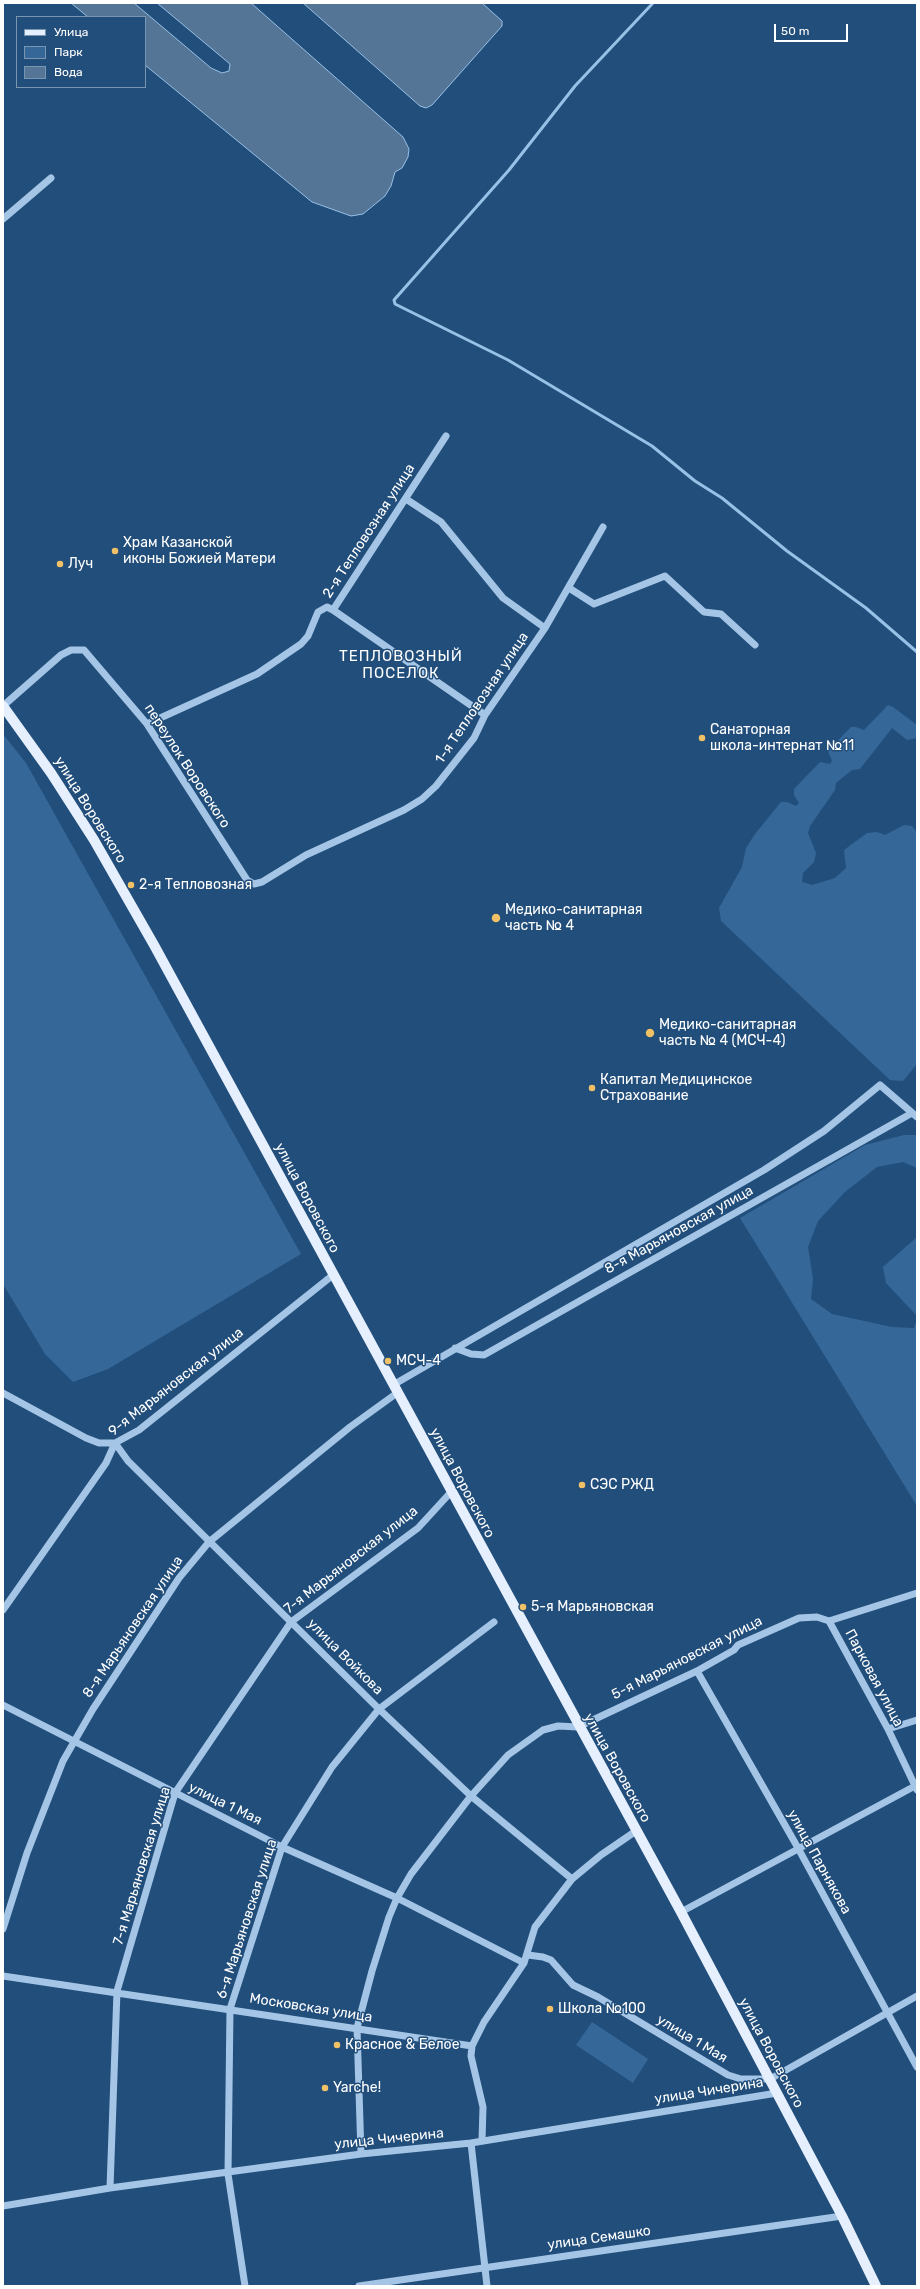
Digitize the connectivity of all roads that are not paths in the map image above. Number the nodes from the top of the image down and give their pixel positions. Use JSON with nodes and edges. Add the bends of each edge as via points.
{"nodes":[{"id":1,"x":51,"y":178,"type":"dead end"},
{"id":2,"x":3,"y":219,"type":"edge"},
{"id":3,"x":446,"y":436,"type":"dead end"},
{"id":4,"x":406,"y":499,"type":"junction"},
{"id":5,"x":603,"y":527,"type":"dead end"},
{"id":6,"x":569,"y":588,"type":"junction"},
{"id":7,"x":333,"y":610,"type":"junction"},
{"id":8,"x":545,"y":628,"type":"junction"},
{"id":9,"x":755,"y":645,"type":"dead end"},
{"id":10,"x":3,"y":706,"type":"edge"},
{"id":11,"x":485,"y":715,"type":"junction"},
{"id":12,"x":147,"y":724,"type":"junction"},
{"id":13,"x":254,"y":884,"type":"joint"},
{"id":14,"x":915,"y":1115,"type":"edge"},
{"id":15,"x":333,"y":1274,"type":"junction"},
{"id":16,"x":455,"y":1348,"type":"junction"},
{"id":17,"x":395,"y":1389,"type":"junction"},
{"id":18,"x":3,"y":1393,"type":"edge"},
{"id":19,"x":115,"y":1444,"type":"junction"},
{"id":20,"x":451,"y":1492,"type":"junction"},
{"id":21,"x":209,"y":1542,"type":"junction"},
{"id":22,"x":917,"y":1593,"type":"edge"},
{"id":23,"x":3,"y":1610,"type":"edge"},
{"id":24,"x":830,"y":1621,"type":"junction"},
{"id":25,"x":291,"y":1622,"type":"junction"},
{"id":26,"x":494,"y":1622,"type":"dead end"},
{"id":27,"x":697,"y":1671,"type":"junction"},
{"id":28,"x":3,"y":1705,"type":"edge"},
{"id":29,"x":379,"y":1709,"type":"junction"},
{"id":30,"x":917,"y":1720,"type":"edge"},
{"id":31,"x":578,"y":1727,"type":"junction"},
{"id":32,"x":888,"y":1729,"type":"junction"},
{"id":33,"x":73,"y":1742,"type":"junction"},
{"id":34,"x":916,"y":1788,"type":"edge"},
{"id":35,"x":175,"y":1793,"type":"junction"},
{"id":36,"x":471,"y":1796,"type":"junction"},
{"id":37,"x":636,"y":1831,"type":"junction"},
{"id":38,"x":282,"y":1846,"type":"junction"},
{"id":39,"x":798,"y":1848,"type":"junction"},
{"id":40,"x":572,"y":1879,"type":"junction"},
{"id":41,"x":397,"y":1898,"type":"junction"},
{"id":42,"x":681,"y":1912,"type":"junction"},
{"id":43,"x":3,"y":1929,"type":"edge"},
{"id":44,"x":528,"y":1955,"type":"junction"},
{"id":45,"x":524,"y":1963,"type":"junction"},
{"id":46,"x":3,"y":1976,"type":"edge"},
{"id":47,"x":117,"y":1991,"type":"junction"},
{"id":48,"x":917,"y":1996,"type":"edge"},
{"id":49,"x":230,"y":2009,"type":"junction"},
{"id":50,"x":887,"y":2013,"type":"junction"},
{"id":51,"x":357,"y":2028,"type":"junction"},
{"id":52,"x":472,"y":2046,"type":"junction"},
{"id":53,"x":917,"y":2067,"type":"edge"},
{"id":54,"x":770,"y":2079,"type":"junction"},
{"id":55,"x":777,"y":2093,"type":"junction"},
{"id":56,"x":482,"y":2141,"type":"junction"},
{"id":57,"x":471,"y":2143,"type":"junction"},
{"id":58,"x":361,"y":2154,"type":"junction"},
{"id":59,"x":228,"y":2174,"type":"junction"},
{"id":60,"x":110,"y":2188,"type":"junction"},
{"id":61,"x":3,"y":2206,"type":"edge"},
{"id":62,"x":842,"y":2216,"type":"junction"},
{"id":63,"x":484,"y":2268,"type":"junction"},
{"id":64,"x":245,"y":2286,"type":"edge"},
{"id":65,"x":359,"y":2286,"type":"edge"},
{"id":66,"x":488,"y":2286,"type":"edge"},
{"id":67,"x":876,"y":2286,"type":"edge"}],
"edges":[{"from":1,"to":2,"type":"street"},
{"from":3,"to":4,"type":"street","name":"2-я Тепловозная улица"},
{"from":4,"to":7,"type":"street","name":"2-я Тепловозная улица"},
{"from":4,"to":8,"type":"street","via":[[441,522],[503,598]]},
{"from":5,"to":6,"type":"street","name":"1-я Тепловозная улица"},
{"from":6,"to":8,"type":"street","name":"1-я Тепловозная улица"},
{"from":6,"to":9,"type":"street","via":[[594,604],[665,576],[704,612],[721,614]]},
{"from":7,"to":11,"type":"street"},
{"from":7,"to":12,"type":"street","name":"2-я Тепловозная улица","via":[[322,608],[301,644],[257,674]]},
{"from":8,"to":11,"type":"street","name":"1-я Тепловозная улица"},
{"from":10,"to":12,"type":"street","name":"переулок Воровского","via":[[62,655],[78,649],[90,656]]},
{"from":10,"to":15,"type":"main road","name":"улица Воровского","via":[[51,773],[94,840]]},
{"from":11,"to":13,"type":"street","name":"1-я Тепловозная улица","via":[[474,738],[436,786],[422,799],[404,810],[306,855],[262,882]]},
{"from":12,"to":13,"type":"street","name":"переулок Воровского","via":[[247,880]]},
{"from":14,"to":16,"type":"street","name":"8-я Марьяновская улица","via":[[484,1355],[471,1354]]},
{"from":14,"to":16,"type":"street","name":"8-я Марьяновская улица","via":[[880,1085],[824,1131],[764,1170]]},
{"from":15,"to":17,"type":"main road","name":"улица Воровского"},
{"from":15,"to":19,"type":"street","name":"9-я Марьяновская улица","via":[[139,1430]]},
{"from":16,"to":17,"type":"street","name":"8-я Марьяновская улица"},
{"from":17,"to":20,"type":"main road","name":"улица Воровского"},
{"from":17,"to":21,"type":"street","name":"8-я Марьяновская улица"},
{"from":18,"to":19,"type":"street","via":[[86,1438],[99,1443]]},
{"from":19,"to":21,"type":"street","name":"улица Войкова","via":[[128,1461]]},
{"from":19,"to":23,"type":"street","name":"9-я Марьяновская улица","via":[[106,1463]]},
{"from":20,"to":25,"type":"street","name":"7-я Марьяновская улица","via":[[418,1528]]},
{"from":20,"to":31,"type":"main road","name":"улица Воровского"},
{"from":21,"to":25,"type":"street","name":"улица Войкова"},
{"from":21,"to":33,"type":"street","name":"8-я Марьяновская улица","via":[[179,1578]]},
{"from":22,"to":24,"type":"street"},
{"from":24,"to":27,"type":"street","name":"5-я Марьяновская улица","via":[[817,1616],[799,1618],[738,1645],[734,1650]]},
{"from":24,"to":32,"type":"street","name":"Парковая улица"},
{"from":25,"to":29,"type":"street","name":"улица Войкова"},
{"from":25,"to":35,"type":"street","name":"7-я Марьяновская улица"},
{"from":26,"to":29,"type":"street","name":"6-я Марьяновская улица"},
{"from":27,"to":31,"type":"street","name":"5-я Марьяновская улица"},
{"from":27,"to":39,"type":"street","name":"улица Парнякова"},
{"from":28,"to":33,"type":"street","name":"улица 1 Мая"},
{"from":29,"to":36,"type":"street","name":"улица Войкова"},
{"from":29,"to":38,"type":"street","name":"6-я Марьяновская улица","via":[[332,1767]]},
{"from":30,"to":32,"type":"street"},
{"from":31,"to":36,"type":"street","name":"5-я Марьяновская улица","via":[[558,1726],[543,1730],[508,1755]]},
{"from":31,"to":37,"type":"main road","name":"улица Воровского"},
{"from":32,"to":34,"type":"street","name":"Парковая улица"},
{"from":33,"to":35,"type":"street","name":"улица 1 Мая"},
{"from":33,"to":43,"type":"street","name":"8-я Марьяновская улица","via":[[63,1761],[28,1853]]},
{"from":34,"to":39,"type":"street"},
{"from":35,"to":38,"type":"street","name":"улица 1 Мая"},
{"from":35,"to":47,"type":"street","name":"7-я Марьяновская улица"},
{"from":36,"to":40,"type":"street","name":"улица Войкова"},
{"from":36,"to":41,"type":"street","name":"5-я Марьяновская улица","via":[[411,1874]]},
{"from":37,"to":40,"type":"street"},
{"from":37,"to":42,"type":"main road","name":"улица Воровского"},
{"from":38,"to":41,"type":"street","name":"улица 1 Мая"},
{"from":38,"to":49,"type":"street","name":"6-я Марьяновская улица"},
{"from":39,"to":42,"type":"street"},
{"from":39,"to":50,"type":"street","name":"улица Парнякова"},
{"from":40,"to":44,"type":"street","via":[[535,1928]]},
{"from":41,"to":45,"type":"street","name":"улица 1 Мая"},
{"from":41,"to":51,"type":"street","name":"5-я Марьяновская улица","via":[[372,1971]]},
{"from":42,"to":54,"type":"main road","name":"улица Воровского"},
{"from":44,"to":45,"type":"street"},
{"from":44,"to":54,"type":"street","name":"улица 1 Мая","via":[[551,1960],[573,1985],[598,1997],[728,2075],[741,2079]]},
{"from":45,"to":52,"type":"street","via":[[484,2022]]},
{"from":46,"to":47,"type":"street","name":"Московская улица"},
{"from":47,"to":49,"type":"street","name":"Московская улица"},
{"from":47,"to":60,"type":"street","name":"7-я Марьяновская улица"},
{"from":48,"to":50,"type":"street"},
{"from":49,"to":51,"type":"street","name":"Московская улица"},
{"from":49,"to":59,"type":"street","name":"6-я Марьяновская улица"},
{"from":50,"to":53,"type":"street","name":"улица Парнякова"},
{"from":50,"to":54,"type":"street"},
{"from":51,"to":52,"type":"street","name":"Московская улица"},
{"from":51,"to":58,"type":"street","name":"5-я Марьяновская улица"},
{"from":52,"to":56,"type":"street","via":[[471,2056],[483,2107]]},
{"from":54,"to":55,"type":"main road","name":"улица Воровского"},
{"from":55,"to":56,"type":"street","name":"улица Чичерина"},
{"from":55,"to":62,"type":"main road","name":"улица Воровского"},
{"from":56,"to":57,"type":"street","name":"улица Чичерина"},
{"from":57,"to":58,"type":"street","name":"улица Чичерина"},
{"from":57,"to":63,"type":"street"},
{"from":58,"to":59,"type":"street","name":"улица Чичерина"},
{"from":59,"to":60,"type":"street","name":"улица Чичерина"},
{"from":59,"to":64,"type":"street","name":"6-я Марьяновская улица"},
{"from":60,"to":61,"type":"street","name":"улица Чичерина"},
{"from":62,"to":63,"type":"street","name":"улица Семашко"},
{"from":62,"to":67,"type":"main road","name":"улица Воровского"},
{"from":63,"to":65,"type":"street","name":"улица Семашко"},
{"from":63,"to":66,"type":"street"}]}
